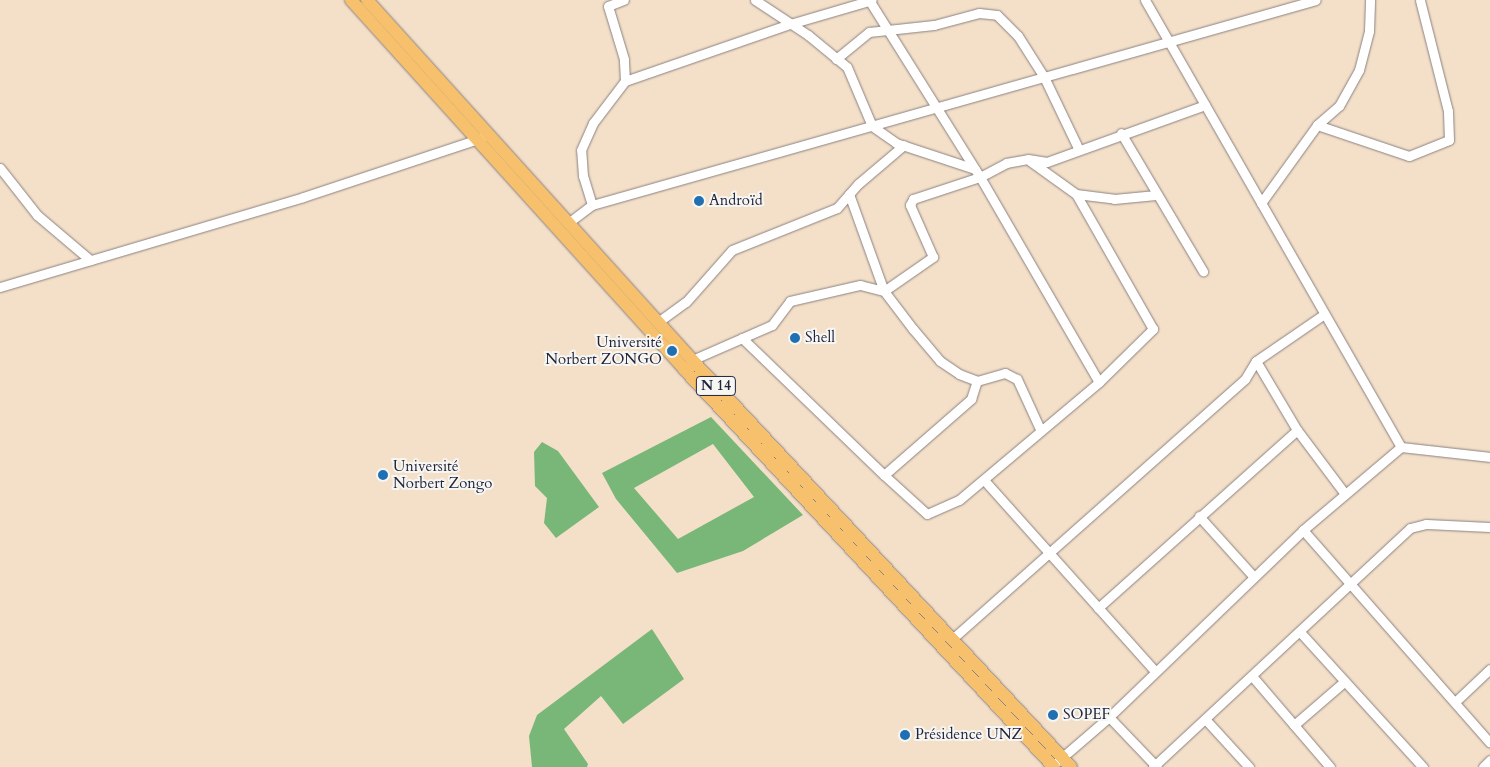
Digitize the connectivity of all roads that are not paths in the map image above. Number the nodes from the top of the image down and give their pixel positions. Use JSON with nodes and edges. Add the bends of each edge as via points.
{"nodes":[{"id":1,"x":351,"y":0,"type":"edge"},
{"id":2,"x":367,"y":0,"type":"edge"},
{"id":3,"x":624,"y":0,"type":"edge"},
{"id":4,"x":755,"y":0,"type":"edge"},
{"id":5,"x":870,"y":0,"type":"edge"},
{"id":6,"x":1145,"y":0,"type":"edge"},
{"id":7,"x":1316,"y":0,"type":"edge"},
{"id":8,"x":1370,"y":0,"type":"edge"},
{"id":9,"x":1420,"y":0,"type":"edge"},
{"id":10,"x":790,"y":24,"type":"junction"},
{"id":11,"x":891,"y":31,"type":"junction"},
{"id":12,"x":1168,"y":40,"type":"junction"},
{"id":13,"x":836,"y":59,"type":"junction"},
{"id":14,"x":1044,"y":77,"type":"junction"},
{"id":15,"x":625,"y":81,"type":"junction"},
{"id":16,"x":1204,"y":105,"type":"junction"},
{"id":17,"x":937,"y":108,"type":"junction"},
{"id":18,"x":1318,"y":125,"type":"junction"},
{"id":19,"x":872,"y":126,"type":"junction"},
{"id":20,"x":1122,"y":133,"type":"junction"},
{"id":21,"x":482,"y":137,"type":"junction"},
{"id":22,"x":904,"y":145,"type":"junction"},
{"id":23,"x":1079,"y":150,"type":"junction"},
{"id":24,"x":1028,"y":159,"type":"junction"},
{"id":25,"x":0,"y":168,"type":"edge"},
{"id":26,"x":978,"y":173,"type":"junction"},
{"id":27,"x":849,"y":194,"type":"junction"},
{"id":28,"x":1076,"y":194,"type":"junction"},
{"id":29,"x":1156,"y":195,"type":"junction"},
{"id":30,"x":1261,"y":203,"type":"junction"},
{"id":31,"x":592,"y":206,"type":"junction"},
{"id":32,"x":568,"y":224,"type":"junction"},
{"id":33,"x":90,"y":260,"type":"junction"},
{"id":34,"x":1203,"y":271,"type":"dead end"},
{"id":35,"x":0,"y":287,"type":"edge"},
{"id":36,"x":884,"y":291,"type":"junction"},
{"id":37,"x":1323,"y":315,"type":"junction"},
{"id":38,"x":658,"y":322,"type":"junction"},
{"id":39,"x":742,"y":338,"type":"junction"},
{"id":40,"x":692,"y":360,"type":"junction"},
{"id":41,"x":1256,"y":361,"type":"junction"},
{"id":42,"x":977,"y":380,"type":"junction"},
{"id":43,"x":1099,"y":382,"type":"junction"},
{"id":44,"x":1040,"y":429,"type":"junction"},
{"id":45,"x":1297,"y":430,"type":"junction"},
{"id":46,"x":1401,"y":447,"type":"junction"},
{"id":47,"x":1490,"y":457,"type":"edge"},
{"id":48,"x":884,"y":474,"type":"junction"},
{"id":49,"x":984,"y":480,"type":"junction"},
{"id":50,"x":1345,"y":494,"type":"junction"},
{"id":51,"x":1199,"y":516,"type":"junction"},
{"id":52,"x":1490,"y":527,"type":"edge"},
{"id":53,"x":1303,"y":530,"type":"junction"},
{"id":54,"x":1049,"y":554,"type":"junction"},
{"id":55,"x":1254,"y":577,"type":"junction"},
{"id":56,"x":1352,"y":585,"type":"junction"},
{"id":57,"x":1098,"y":608,"type":"junction"},
{"id":58,"x":1300,"y":632,"type":"junction"},
{"id":59,"x":951,"y":640,"type":"junction"},
{"id":60,"x":1490,"y":669,"type":"edge"},
{"id":61,"x":1154,"y":670,"type":"junction"},
{"id":62,"x":1252,"y":676,"type":"junction"},
{"id":63,"x":1345,"y":682,"type":"junction"},
{"id":64,"x":1455,"y":702,"type":"junction"},
{"id":65,"x":1109,"y":716,"type":"junction"},
{"id":66,"x":1206,"y":720,"type":"junction"},
{"id":67,"x":1294,"y":725,"type":"junction"},
{"id":68,"x":1490,"y":743,"type":"edge"},
{"id":69,"x":1490,"y":760,"type":"edge"},
{"id":70,"x":1055,"y":764,"type":"edge"},
{"id":71,"x":1155,"y":766,"type":"edge"},
{"id":72,"x":1071,"y":767,"type":"edge"},
{"id":73,"x":1249,"y":767,"type":"edge"},
{"id":74,"x":1330,"y":767,"type":"edge"},
{"id":75,"x":1423,"y":767,"type":"edge"},
{"id":76,"x":1483,"y":767,"type":"edge"}],
"edges":[{"from":1,"to":21,"type":"main road","number":"N 14"},
{"from":2,"to":21,"type":"main road","number":"N 14"},
{"from":3,"to":15,"type":"street","via":[[608,6],[624,59]]},
{"from":4,"to":10,"type":"street"},
{"from":5,"to":10,"type":"street"},
{"from":5,"to":11,"type":"street"},
{"from":6,"to":12,"type":"street"},
{"from":7,"to":12,"type":"street"},
{"from":8,"to":18,"type":"street","via":[[1369,30],[1359,70],[1338,106]]},
{"from":9,"to":18,"type":"street","via":[[1448,111],[1449,140],[1409,156]]},
{"from":10,"to":13,"type":"street"},
{"from":10,"to":15,"type":"street"},
{"from":11,"to":13,"type":"street","via":[[869,32]]},
{"from":11,"to":14,"type":"street","via":[[979,14],[996,15],[1018,36]]},
{"from":11,"to":17,"type":"street"},
{"from":12,"to":14,"type":"street"},
{"from":12,"to":16,"type":"street"},
{"from":13,"to":19,"type":"street","via":[[847,67]]},
{"from":14,"to":17,"type":"street"},
{"from":14,"to":23,"type":"street"},
{"from":15,"to":31,"type":"street","via":[[598,116],[581,150],[583,176]]},
{"from":16,"to":20,"type":"street"},
{"from":16,"to":30,"type":"street"},
{"from":17,"to":19,"type":"street"},
{"from":17,"to":26,"type":"street"},
{"from":18,"to":30,"type":"street"},
{"from":19,"to":22,"type":"street"},
{"from":19,"to":31,"type":"street"},
{"from":20,"to":23,"type":"street"},
{"from":20,"to":29,"type":"street"},
{"from":21,"to":32,"type":"main road","number":"N 14"},
{"from":21,"to":33,"type":"street","via":[[303,197]]},
{"from":21,"to":70,"type":"main road","number":"N 14"},
{"from":22,"to":26,"type":"street"},
{"from":22,"to":27,"type":"street"},
{"from":23,"to":24,"type":"street","via":[[1047,162]]},
{"from":24,"to":26,"type":"street"},
{"from":24,"to":28,"type":"street"},
{"from":25,"to":33,"type":"street","via":[[37,215]]},
{"from":26,"to":36,"type":"street","via":[[913,199],[910,205],[933,257]]},
{"from":26,"to":43,"type":"street"},
{"from":27,"to":36,"type":"street"},
{"from":27,"to":38,"type":"street","via":[[837,208],[732,250],[686,302]]},
{"from":28,"to":29,"type":"street","via":[[1114,199]]},
{"from":28,"to":43,"type":"street","via":[[1153,329]]},
{"from":29,"to":34,"type":"street"},
{"from":30,"to":37,"type":"street"},
{"from":31,"to":32,"type":"street"},
{"from":32,"to":38,"type":"main road","number":"N 14"},
{"from":33,"to":35,"type":"street"},
{"from":36,"to":39,"type":"street","via":[[860,285],[790,301],[772,325]]},
{"from":36,"to":42,"type":"street","via":[[940,361],[959,374]]},
{"from":37,"to":41,"type":"street"},
{"from":37,"to":46,"type":"street"},
{"from":38,"to":40,"type":"main road","number":"N 14"},
{"from":39,"to":40,"type":"street"},
{"from":39,"to":48,"type":"street"},
{"from":40,"to":59,"type":"main road","number":"N 14"},
{"from":41,"to":45,"type":"street"},
{"from":41,"to":54,"type":"street","via":[[1245,379]]},
{"from":42,"to":44,"type":"street","via":[[1005,373],[1017,379]]},
{"from":42,"to":48,"type":"street","via":[[971,399]]},
{"from":43,"to":44,"type":"street"},
{"from":44,"to":49,"type":"street"},
{"from":45,"to":50,"type":"street"},
{"from":45,"to":51,"type":"street"},
{"from":46,"to":47,"type":"street"},
{"from":46,"to":50,"type":"street"},
{"from":48,"to":49,"type":"street","via":[[927,514],[959,500]]},
{"from":49,"to":54,"type":"street"},
{"from":50,"to":53,"type":"street"},
{"from":51,"to":55,"type":"street"},
{"from":51,"to":57,"type":"street"},
{"from":52,"to":56,"type":"street","via":[[1426,524],[1410,528]]},
{"from":53,"to":55,"type":"street"},
{"from":53,"to":56,"type":"street"},
{"from":54,"to":57,"type":"street"},
{"from":54,"to":59,"type":"street"},
{"from":55,"to":61,"type":"street"},
{"from":56,"to":58,"type":"street"},
{"from":56,"to":64,"type":"street"},
{"from":57,"to":61,"type":"street"},
{"from":58,"to":62,"type":"street"},
{"from":58,"to":63,"type":"street"},
{"from":59,"to":70,"type":"main road","number":"N 14"},
{"from":60,"to":64,"type":"street"},
{"from":61,"to":65,"type":"street"},
{"from":62,"to":66,"type":"street"},
{"from":62,"to":67,"type":"street"},
{"from":63,"to":67,"type":"street"},
{"from":63,"to":75,"type":"street"},
{"from":64,"to":68,"type":"street"},
{"from":65,"to":70,"type":"street"},
{"from":65,"to":71,"type":"street"},
{"from":66,"to":71,"type":"street"},
{"from":66,"to":73,"type":"street"},
{"from":67,"to":74,"type":"street"},
{"from":69,"to":76,"type":"street"},
{"from":70,"to":72,"type":"main road","number":"N 14"}]}
